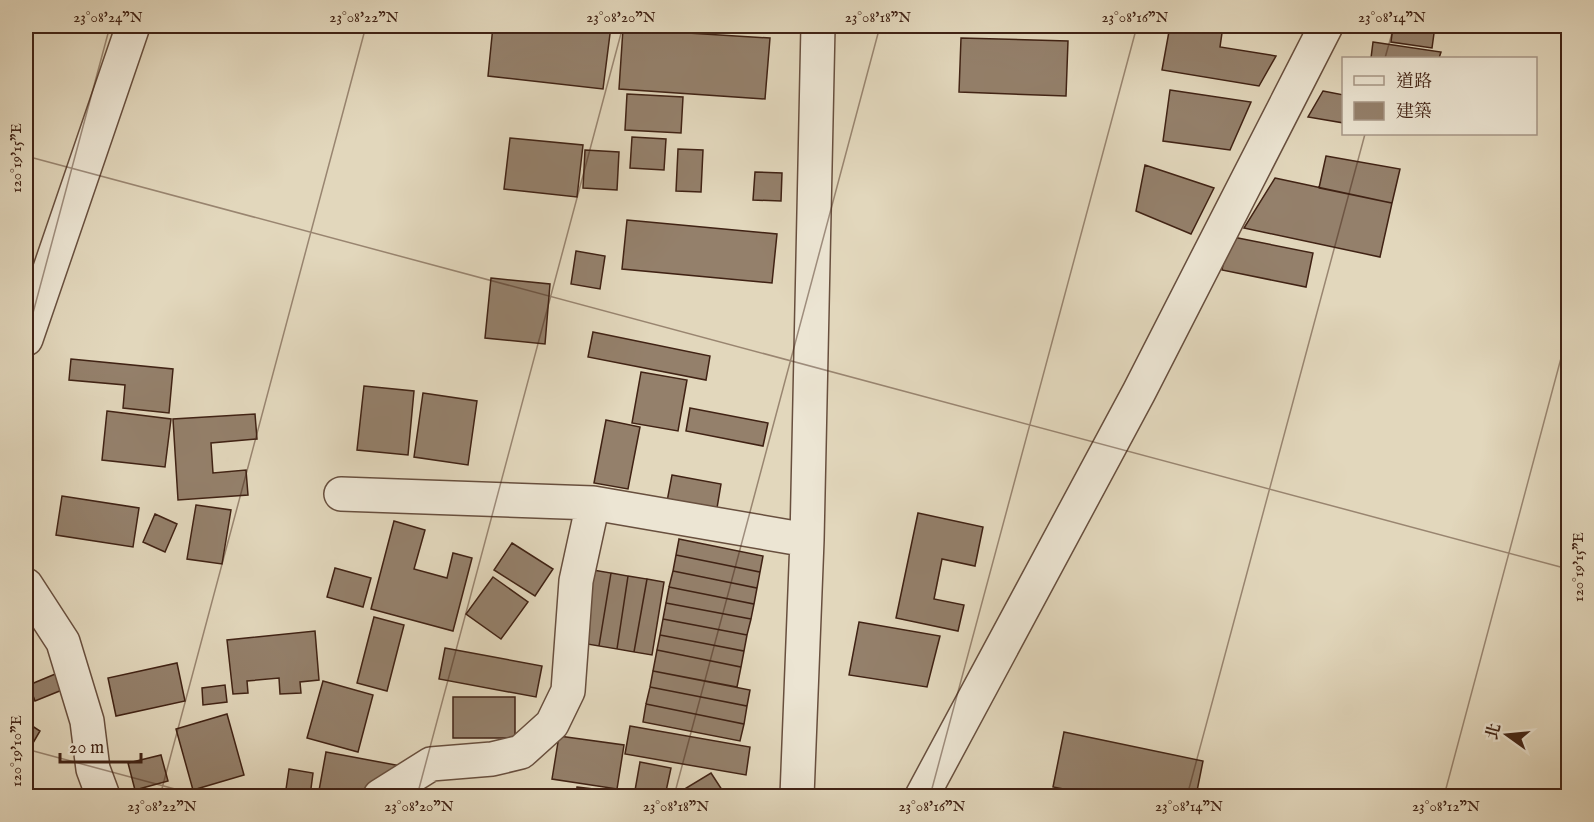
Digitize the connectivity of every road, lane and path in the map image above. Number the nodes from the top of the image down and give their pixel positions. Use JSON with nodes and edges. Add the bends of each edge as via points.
{"nodes":[{"id":1,"x":133,"y":26,"type":"edge"},
{"id":2,"x":818,"y":26,"type":"edge"},
{"id":3,"x":1326,"y":26,"type":"edge"},
{"id":4,"x":26,"y":339,"type":"edge"},
{"id":5,"x":341,"y":494,"type":"dead end"},
{"id":6,"x":593,"y":503,"type":"junction"},
{"id":7,"x":807,"y":540,"type":"junction"},
{"id":8,"x":26,"y":585,"type":"edge"},
{"id":9,"x":103,"y":796,"type":"edge"},
{"id":10,"x":380,"y":796,"type":"edge"},
{"id":11,"x":797,"y":796,"type":"edge"},
{"id":12,"x":922,"y":796,"type":"edge"}],
"edges":[{"from":1,"to":4,"type":"street"},
{"from":2,"to":7,"type":"street"},
{"from":3,"to":12,"type":"street","via":[[1139,392]]},
{"from":5,"to":6,"type":"street"},
{"from":6,"to":7,"type":"street"},
{"from":6,"to":10,"type":"street","via":[[576,581],[568,691],[552,724],[521,752],[492,759],[430,764]]},
{"from":7,"to":11,"type":"street"},
{"from":8,"to":9,"type":"street","via":[[63,642],[87,721],[93,769]]}]}
